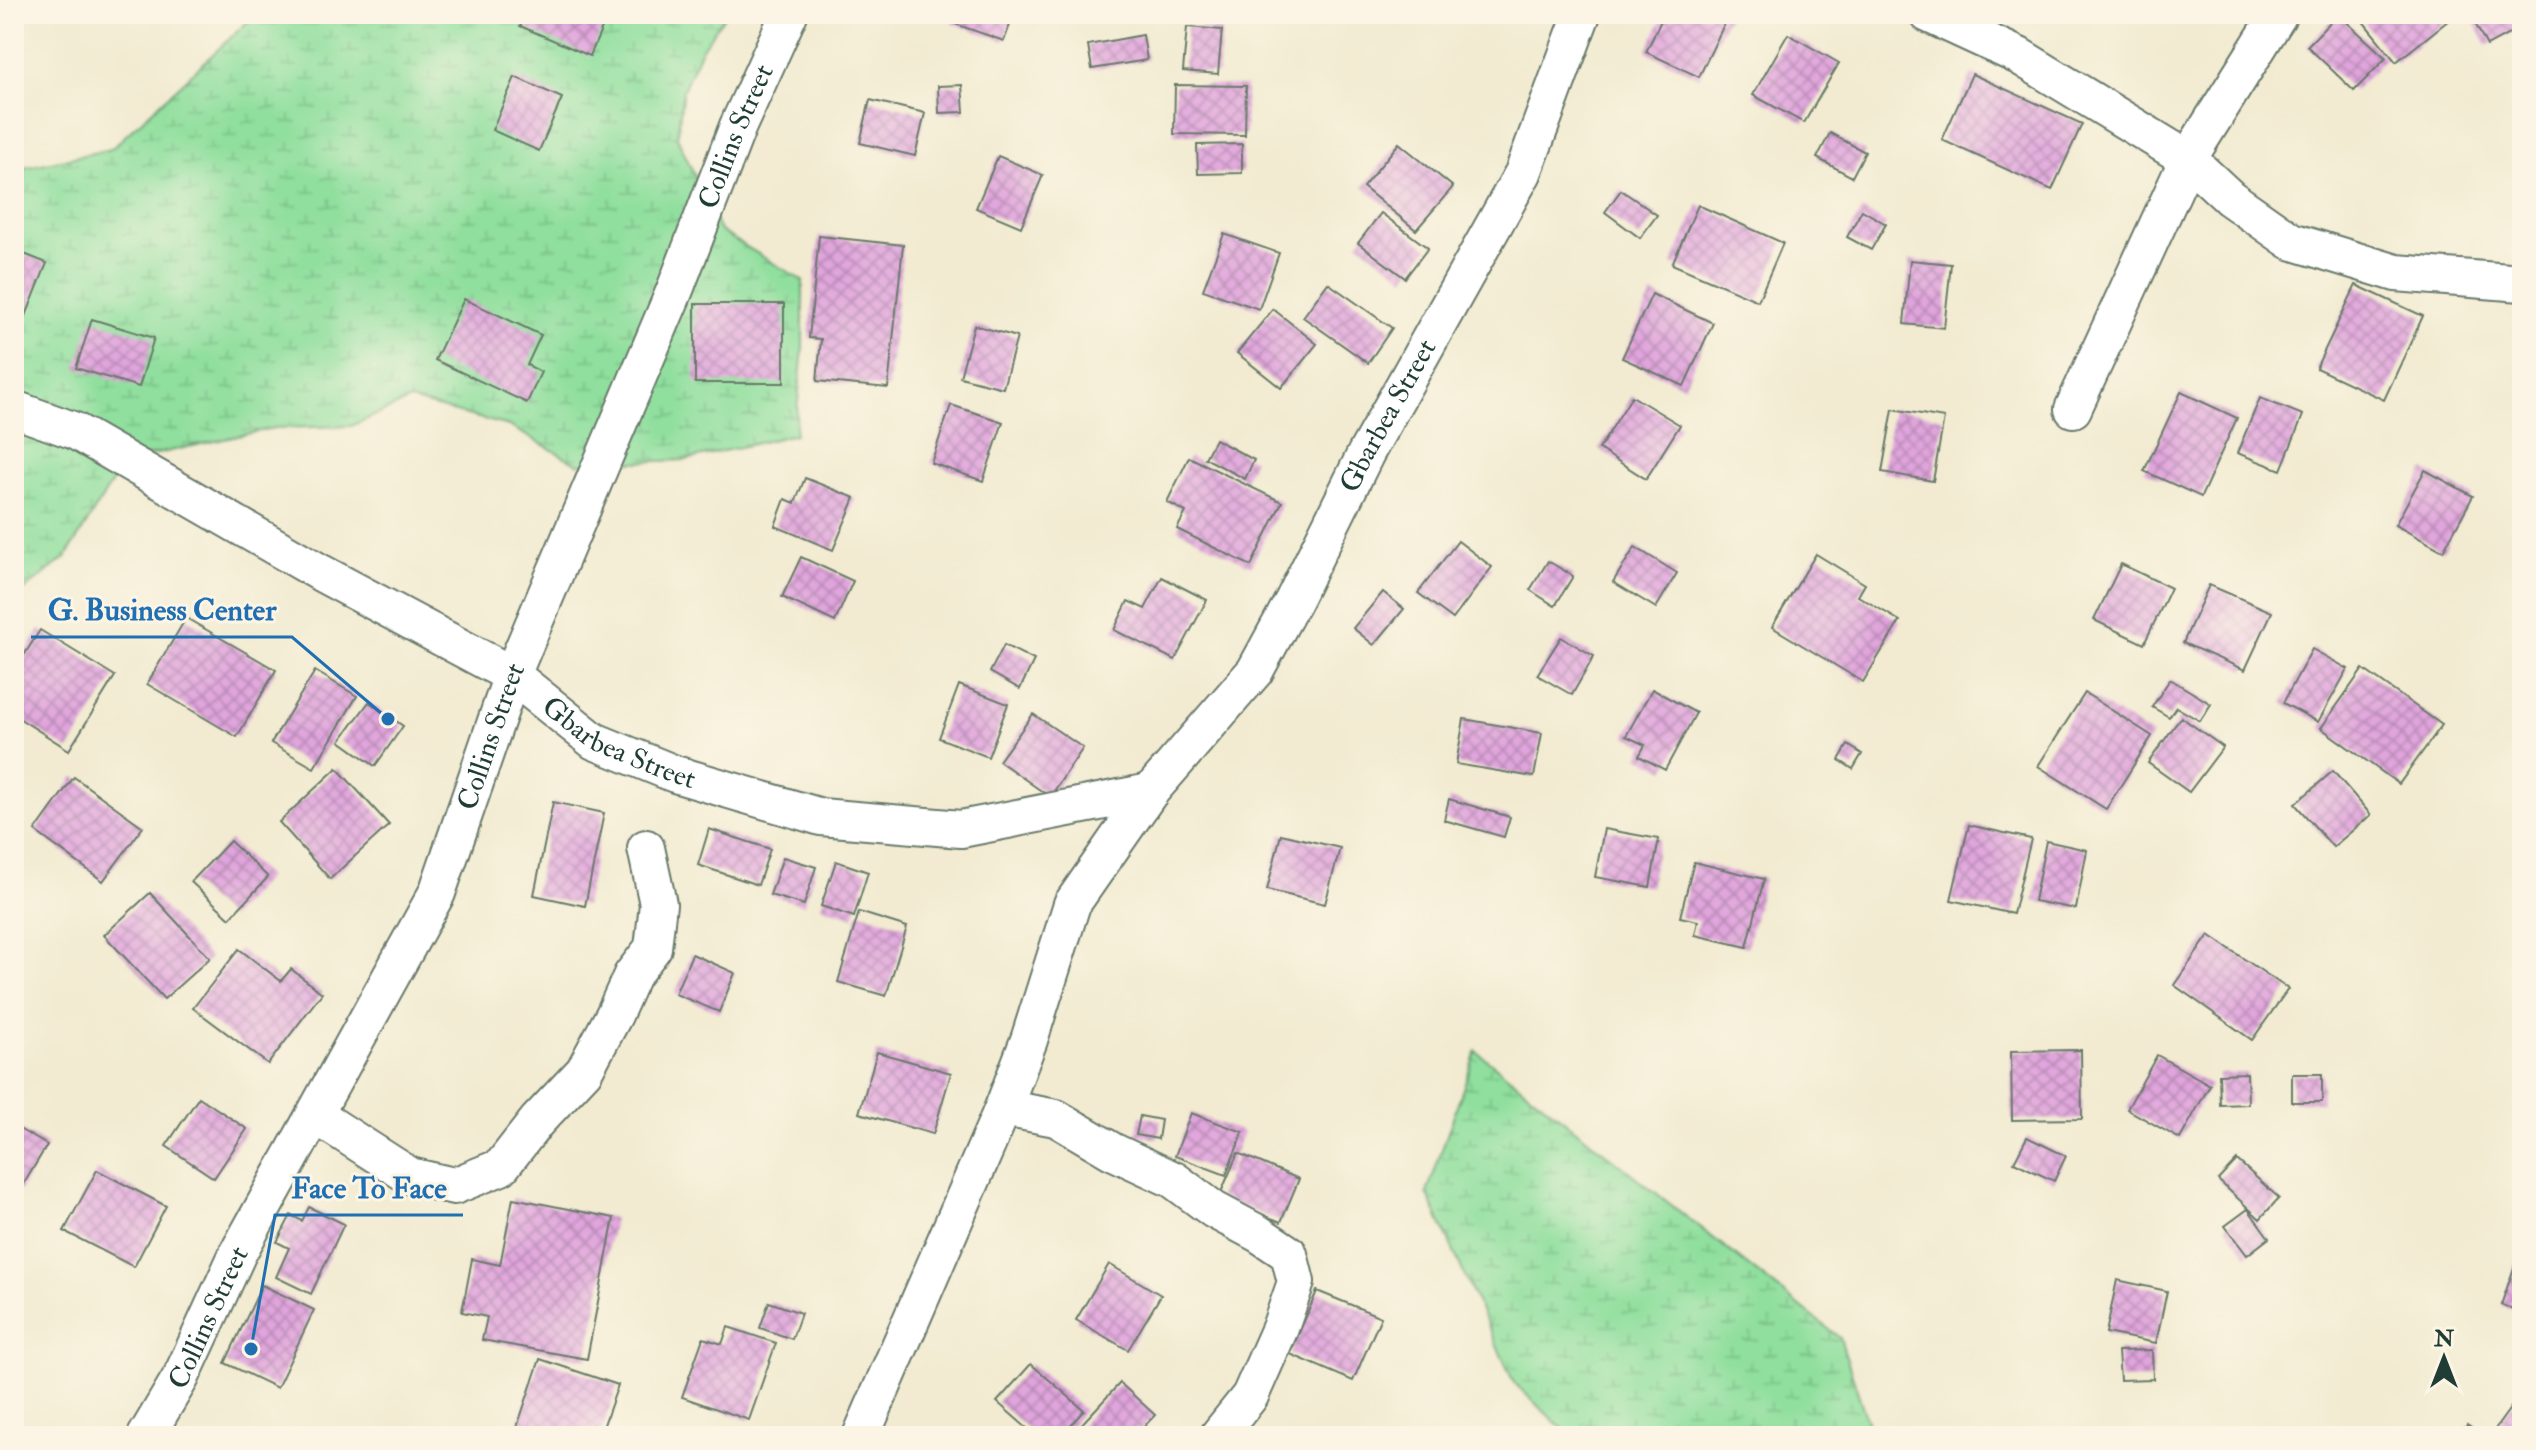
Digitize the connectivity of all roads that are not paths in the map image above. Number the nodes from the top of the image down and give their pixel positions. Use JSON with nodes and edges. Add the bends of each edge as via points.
{"nodes":[{"id":1,"x":789,"y":14,"type":"edge"},
{"id":2,"x":1582,"y":14,"type":"edge"},
{"id":3,"x":1928,"y":14,"type":"edge"},
{"id":4,"x":2279,"y":14,"type":"edge"},
{"id":5,"x":2188,"y":159,"type":"junction"},
{"id":6,"x":2522,"y":283,"type":"edge"},
{"id":7,"x":14,"y":409,"type":"edge"},
{"id":8,"x":2073,"y":409,"type":"dead end"},
{"id":9,"x":512,"y":675,"type":"junction"},
{"id":10,"x":1150,"y":792,"type":"junction"},
{"id":11,"x":646,"y":848,"type":"dead end"},
{"id":12,"x":1003,"y":1108,"type":"junction"},
{"id":13,"x":315,"y":1115,"type":"junction"},
{"id":14,"x":146,"y":1436,"type":"edge"},
{"id":15,"x":861,"y":1436,"type":"edge"},
{"id":16,"x":1218,"y":1436,"type":"edge"}],
"edges":[{"from":1,"to":9,"type":"street","name":"Collins Street"},
{"from":2,"to":10,"type":"street","name":"Gbarbea Street","via":[[1523,173],[1366,453],[1255,671]]},
{"from":3,"to":5,"type":"street","via":[[2019,56]]},
{"from":4,"to":5,"type":"street"},
{"from":5,"to":6,"type":"street","via":[[2230,198],[2291,241],[2396,273]]},
{"from":5,"to":8,"type":"street"},
{"from":7,"to":9,"type":"street","name":"Gbarbea Street","via":[[75,431],[321,573]]},
{"from":9,"to":10,"type":"street","name":"Gbarbea Street","via":[[594,741],[675,774],[821,817],[961,829]]},
{"from":9,"to":13,"type":"street","name":"Collins Street","via":[[437,893]]},
{"from":10,"to":12,"type":"street","name":"Gbarbea Street","via":[[1072,904]]},
{"from":11,"to":13,"type":"street","via":[[658,904],[653,948],[632,975],[584,1071],[501,1167],[454,1186],[410,1176]]},
{"from":12,"to":15,"type":"street","name":"Gbarbea Street"},
{"from":12,"to":16,"type":"street","via":[[1056,1118],[1174,1180],[1289,1254],[1296,1282],[1280,1328],[1250,1396]]},
{"from":13,"to":14,"type":"street","name":"Collins Street"}]}
